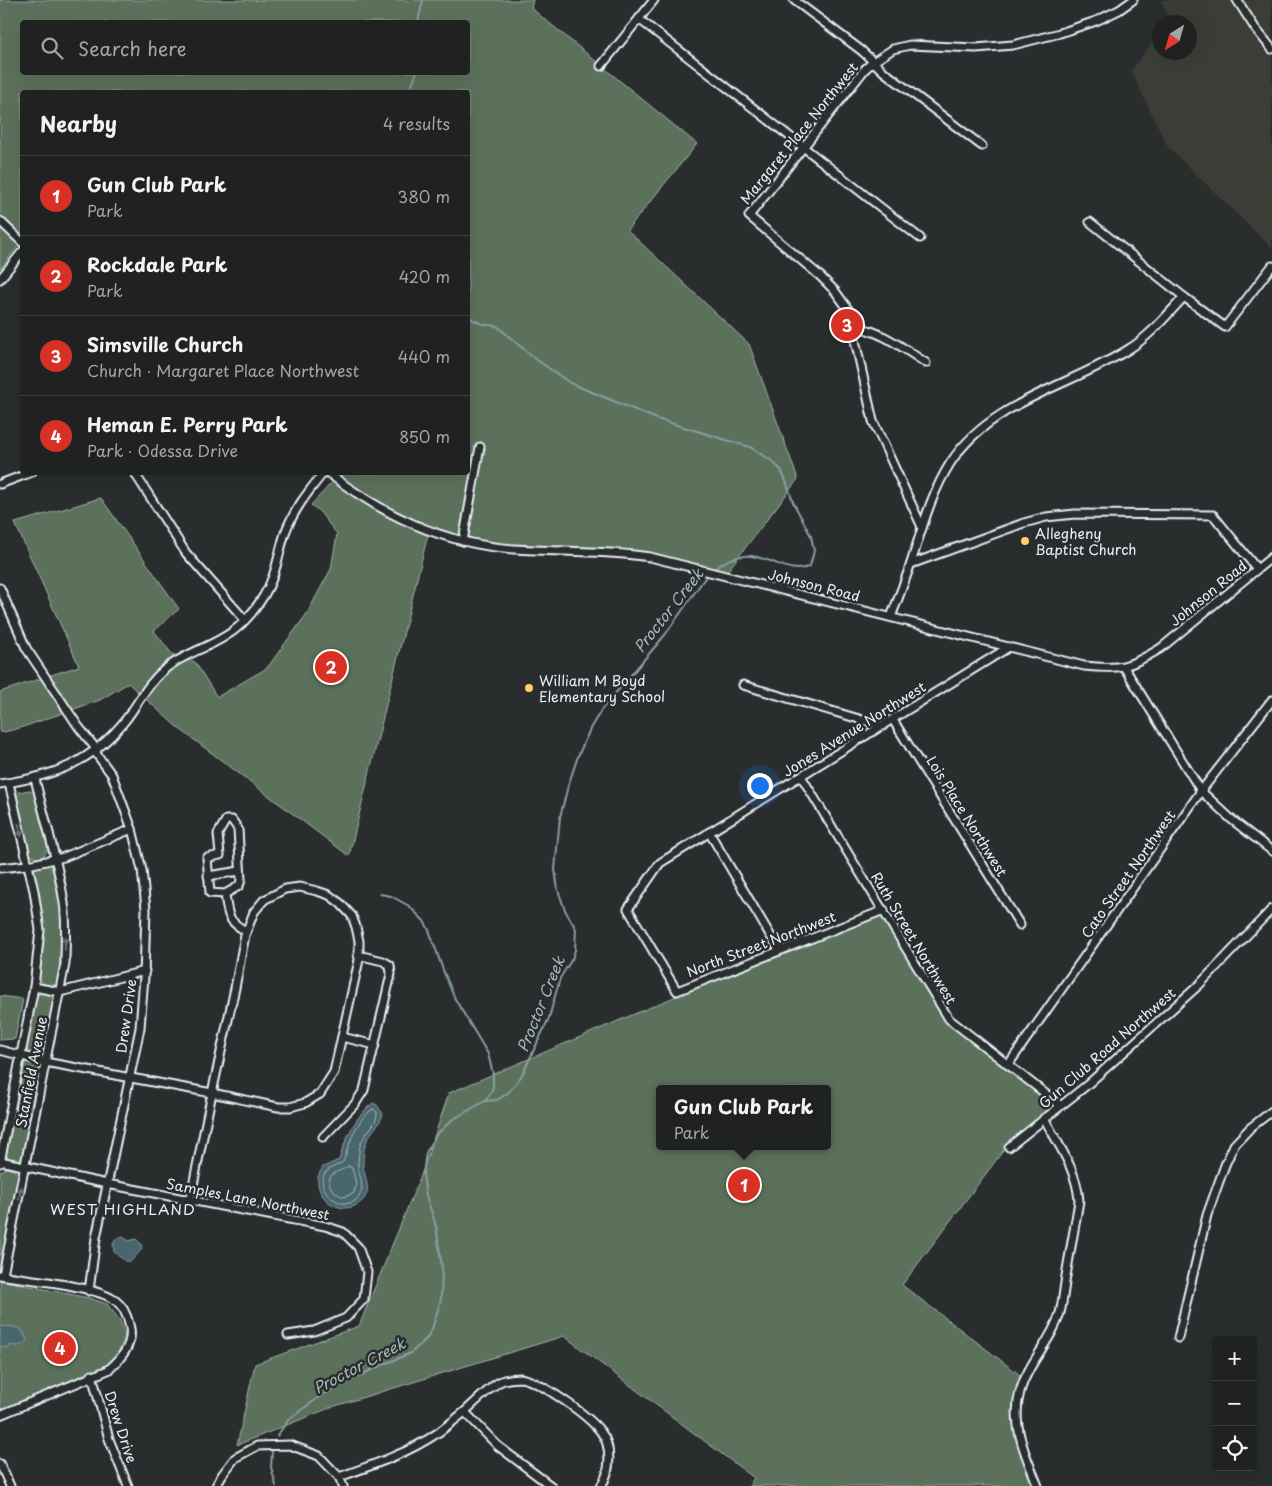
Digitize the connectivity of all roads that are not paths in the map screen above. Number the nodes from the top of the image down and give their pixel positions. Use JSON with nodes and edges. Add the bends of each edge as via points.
{"nodes":[{"id":1,"x":654,"y":0,"type":"edge"},
{"id":2,"x":794,"y":0,"type":"edge"},
{"id":3,"x":1133,"y":0,"type":"edge"},
{"id":4,"x":1237,"y":0,"type":"edge"},
{"id":5,"x":639,"y":20,"type":"junction"},
{"id":6,"x":1272,"y":49,"type":"edge"},
{"id":7,"x":873,"y":62,"type":"junction"},
{"id":8,"x":602,"y":66,"type":"dead end"},
{"id":9,"x":804,"y":146,"type":"junction"},
{"id":10,"x":982,"y":146,"type":"dead end"},
{"id":11,"x":0,"y":221,"type":"edge"},
{"id":12,"x":1090,"y":222,"type":"dead end"},
{"id":13,"x":920,"y":238,"type":"dead end"},
{"id":14,"x":20,"y":240,"type":"edge"},
{"id":15,"x":20,"y":254,"type":"edge"},
{"id":16,"x":1272,"y":266,"type":"edge"},
{"id":17,"x":0,"y":278,"type":"edge"},
{"id":18,"x":1184,"y":297,"type":"junction"},
{"id":19,"x":852,"y":326,"type":"junction"},
{"id":20,"x":926,"y":363,"type":"dead end"},
{"id":21,"x":480,"y":447,"type":"dead end"},
{"id":22,"x":24,"y":475,"type":"edge"},
{"id":23,"x":136,"y":475,"type":"edge"},
{"id":24,"x":323,"y":475,"type":"edge"},
{"id":25,"x":330,"y":475,"type":"edge"},
{"id":26,"x":0,"y":484,"type":"edge"},
{"id":27,"x":922,"y":527,"type":"junction"},
{"id":28,"x":463,"y":541,"type":"junction"},
{"id":29,"x":1272,"y":556,"type":"edge"},
{"id":30,"x":910,"y":564,"type":"junction"},
{"id":31,"x":1257,"y":569,"type":"junction"},
{"id":32,"x":0,"y":588,"type":"edge"},
{"id":33,"x":891,"y":617,"type":"junction"},
{"id":34,"x":245,"y":620,"type":"junction"},
{"id":35,"x":1009,"y":647,"type":"junction"},
{"id":36,"x":1124,"y":667,"type":"junction"},
{"id":37,"x":743,"y":685,"type":"dead end"},
{"id":38,"x":1272,"y":700,"type":"edge"},
{"id":39,"x":893,"y":720,"type":"junction"},
{"id":40,"x":883,"y":726,"type":"junction"},
{"id":41,"x":96,"y":751,"type":"junction"},
{"id":42,"x":801,"y":776,"type":"junction"},
{"id":43,"x":34,"y":779,"type":"junction"},
{"id":44,"x":9,"y":783,"type":"junction"},
{"id":45,"x":0,"y":784,"type":"edge"},
{"id":46,"x":1201,"y":791,"type":"junction"},
{"id":47,"x":132,"y":829,"type":"junction"},
{"id":48,"x":709,"y":832,"type":"junction"},
{"id":49,"x":1272,"y":851,"type":"edge"},
{"id":50,"x":56,"y":858,"type":"junction"},
{"id":51,"x":28,"y":864,"type":"junction"},
{"id":52,"x":0,"y":868,"type":"edge"},
{"id":53,"x":240,"y":871,"type":"junction"},
{"id":54,"x":208,"y":876,"type":"junction"},
{"id":55,"x":225,"y":894,"type":"junction"},
{"id":56,"x":1272,"y":909,"type":"edge"},
{"id":57,"x":884,"y":910,"type":"junction"},
{"id":58,"x":1020,"y":925,"type":"dead end"},
{"id":59,"x":246,"y":932,"type":"junction"},
{"id":60,"x":779,"y":950,"type":"junction"},
{"id":61,"x":358,"y":955,"type":"junction"},
{"id":62,"x":661,"y":963,"type":"joint"},
{"id":63,"x":145,"y":970,"type":"junction"},
{"id":64,"x":34,"y":987,"type":"junction"},
{"id":65,"x":60,"y":992,"type":"junction"},
{"id":66,"x":342,"y":1037,"type":"junction"},
{"id":67,"x":375,"y":1045,"type":"junction"},
{"id":68,"x":0,"y":1050,"type":"edge"},
{"id":69,"x":21,"y":1055,"type":"junction"},
{"id":70,"x":45,"y":1062,"type":"junction"},
{"id":71,"x":1008,"y":1064,"type":"junction"},
{"id":72,"x":129,"y":1078,"type":"junction"},
{"id":73,"x":212,"y":1093,"type":"junction"},
{"id":74,"x":1060,"y":1105,"type":"junction"},
{"id":75,"x":1272,"y":1111,"type":"edge"},
{"id":76,"x":1044,"y":1118,"type":"junction"},
{"id":77,"x":323,"y":1137,"type":"dead end"},
{"id":78,"x":1009,"y":1147,"type":"dead end"},
{"id":79,"x":0,"y":1162,"type":"edge"},
{"id":80,"x":26,"y":1166,"type":"junction"},
{"id":81,"x":107,"y":1184,"type":"junction"},
{"id":82,"x":190,"y":1200,"type":"junction"},
{"id":83,"x":1,"y":1275,"type":"edge"},
{"id":84,"x":89,"y":1291,"type":"junction"},
{"id":85,"x":288,"y":1335,"type":"dead end"},
{"id":86,"x":1178,"y":1338,"type":"dead end"},
{"id":87,"x":92,"y":1375,"type":"junction"},
{"id":88,"x":465,"y":1412,"type":"junction"},
{"id":89,"x":0,"y":1414,"type":"edge"},
{"id":90,"x":0,"y":1464,"type":"edge"},
{"id":91,"x":339,"y":1477,"type":"junction"},
{"id":92,"x":10,"y":1486,"type":"edge"},
{"id":93,"x":128,"y":1486,"type":"edge"},
{"id":94,"x":216,"y":1486,"type":"edge"},
{"id":95,"x":343,"y":1486,"type":"edge"},
{"id":96,"x":551,"y":1486,"type":"edge"},
{"id":97,"x":601,"y":1486,"type":"edge"},
{"id":98,"x":1038,"y":1486,"type":"edge"}],
"edges":[{"from":1,"to":5,"type":"street"},
{"from":2,"to":7,"type":"street","via":[[862,50]]},
{"from":3,"to":7,"type":"street","name":"Margaret Place Northwest","via":[[1096,22],[1013,45],[976,48],[910,45],[893,49]]},
{"from":4,"to":6,"type":"street"},
{"from":5,"to":8,"type":"street"},
{"from":5,"to":9,"type":"street"},
{"from":7,"to":9,"type":"street","name":"Margaret Place Northwest"},
{"from":7,"to":10,"type":"street"},
{"from":9,"to":13,"type":"street"},
{"from":9,"to":19,"type":"street","name":"Margaret Place Northwest","via":[[749,216],[835,291],[848,310]]},
{"from":11,"to":14,"type":"street"},
{"from":12,"to":18,"type":"street"},
{"from":15,"to":17,"type":"street"},
{"from":16,"to":18,"type":"street","via":[[1225,327]]},
{"from":18,"to":27,"type":"street","via":[[1132,348],[1020,404],[972,437],[952,461],[935,492]]},
{"from":19,"to":20,"type":"street","via":[[863,327],[891,340]]},
{"from":19,"to":27,"type":"street","name":"Margaret Place Northwest","via":[[873,421]]},
{"from":21,"to":28,"type":"street"},
{"from":22,"to":26,"type":"street"},
{"from":23,"to":34,"type":"street","via":[[186,554]]},
{"from":24,"to":34,"type":"street","via":[[293,514],[272,579],[264,596]]},
{"from":25,"to":28,"type":"street","name":"Johnson Road","via":[[388,513]]},
{"from":27,"to":30,"type":"street"},
{"from":28,"to":33,"type":"street","name":"Johnson Road","via":[[514,549],[606,551],[650,557]]},
{"from":29,"to":31,"type":"street","name":"Johnson Road"},
{"from":30,"to":31,"type":"street","via":[[1046,517],[1160,514],[1213,515]]},
{"from":30,"to":33,"type":"street"},
{"from":31,"to":36,"type":"street","name":"Johnson Road","via":[[1161,648]]},
{"from":32,"to":41,"type":"street","name":"Drew Drive","via":[[26,648]]},
{"from":33,"to":35,"type":"street","name":"Johnson Road"},
{"from":34,"to":41,"type":"street","via":[[224,638],[164,670],[113,735]]},
{"from":35,"to":36,"type":"street","name":"Johnson Road","via":[[1084,666]]},
{"from":35,"to":39,"type":"street","name":"Jones Avenue Northwest"},
{"from":36,"to":46,"type":"street"},
{"from":37,"to":40,"type":"street"},
{"from":38,"to":46,"type":"street","name":"Cato Street Northwest"},
{"from":39,"to":40,"type":"street","name":"Jones Avenue Northwest"},
{"from":39,"to":58,"type":"street","name":"Lois Place Northwest"},
{"from":40,"to":42,"type":"street","name":"Jones Avenue Northwest"},
{"from":41,"to":43,"type":"street","via":[[74,764]]},
{"from":41,"to":47,"type":"street","name":"Drew Drive","via":[[112,775]]},
{"from":42,"to":48,"type":"street","name":"Jones Avenue Northwest"},
{"from":42,"to":57,"type":"street","name":"Ruth Street Northwest"},
{"from":43,"to":44,"type":"street"},
{"from":43,"to":50,"type":"street","name":"Stanfield Avenue"},
{"from":44,"to":45,"type":"street"},
{"from":44,"to":51,"type":"street","one_way":true},
{"from":46,"to":49,"type":"street"},
{"from":46,"to":71,"type":"street","name":"Cato Street Northwest"},
{"from":47,"to":50,"type":"street"},
{"from":47,"to":63,"type":"street","name":"Drew Drive","via":[[142,870],[146,909]]},
{"from":48,"to":60,"type":"street"},
{"from":48,"to":62,"type":"street","name":"Jones Avenue Northwest","via":[[660,863],[628,909]]},
{"from":50,"to":51,"type":"street"},
{"from":65,"to":50,"type":"street","name":"Stanfield Avenue","one_way":true,"via":[[66,930]]},
{"from":51,"to":52,"type":"street"},
{"from":51,"to":64,"type":"street","via":[[40,930]]},
{"from":53,"to":54,"type":"street"},
{"from":53,"to":54,"type":"street","via":[[238,829],[232,820],[226,820],[218,834],[220,855],[207,858]]},
{"from":53,"to":55,"type":"street","via":[[239,886]]},
{"from":54,"to":55,"type":"street","via":[[210,893]]},
{"from":55,"to":59,"type":"street","via":[[229,915],[234,924]]},
{"from":56,"to":74,"type":"street","name":"Gun Club Road Northwest","via":[[1199,985]]},
{"from":57,"to":60,"type":"street","name":"North Street Northwest"},
{"from":57,"to":71,"type":"street","name":"Ruth Street Northwest","via":[[949,1019]]},
{"from":59,"to":61,"type":"street","via":[[254,912],[272,894],[300,888],[317,891],[329,895],[352,916],[359,941]]},
{"from":59,"to":73,"type":"street"},
{"from":60,"to":62,"type":"street","name":"North Street Northwest","via":[[677,991]]},
{"from":61,"to":66,"type":"street"},
{"from":61,"to":67,"type":"street","via":[[390,965],[391,974]]},
{"from":63,"to":65,"type":"street"},
{"from":63,"to":72,"type":"street","name":"Drew Drive","via":[[140,1028]]},
{"from":64,"to":65,"type":"street"},
{"from":64,"to":69,"type":"street"},
{"from":65,"to":70,"type":"street","name":"Stanfield Avenue"},
{"from":66,"to":67,"type":"street"},
{"from":66,"to":73,"type":"street","via":[[334,1072],[320,1094],[305,1103],[278,1107]]},
{"from":67,"to":77,"type":"street","via":[[361,1096]]},
{"from":68,"to":69,"type":"street"},
{"from":69,"to":70,"type":"street"},
{"from":69,"to":79,"type":"street"},
{"from":70,"to":72,"type":"street"},
{"from":70,"to":80,"type":"street","name":"Stanfield Avenue"},
{"from":71,"to":74,"type":"street","name":"Ruth Street Northwest"},
{"from":72,"to":73,"type":"street"},
{"from":72,"to":81,"type":"street","name":"Drew Drive"},
{"from":73,"to":82,"type":"street"},
{"from":74,"to":76,"type":"street","name":"Gun Club Road Northwest"},
{"from":75,"to":86,"type":"street","via":[[1234,1145],[1225,1165],[1207,1215]]},
{"from":76,"to":78,"type":"street"},
{"from":76,"to":98,"type":"street","name":"Gun Club Road Northwest","via":[[1074,1174],[1079,1200],[1060,1314],[1028,1371],[1017,1406],[1020,1442]]},
{"from":79,"to":80,"type":"street","name":"Samples Lane Northwest"},
{"from":80,"to":81,"type":"street","name":"Samples Lane Northwest"},
{"from":83,"to":80,"type":"street","name":"Stanfield Avenue","one_way":true},
{"from":81,"to":82,"type":"street","name":"Samples Lane Northwest"},
{"from":81,"to":84,"type":"street","name":"Drew Drive"},
{"from":82,"to":85,"type":"street","name":"Samples Lane Northwest","via":[[325,1226],[343,1232],[358,1248],[367,1272],[364,1299],[346,1318],[314,1331]]},
{"from":83,"to":84,"type":"street"},
{"from":84,"to":87,"type":"street","via":[[116,1301],[131,1328],[129,1344],[121,1359],[108,1370]]},
{"from":87,"to":89,"type":"street"},
{"from":87,"to":93,"type":"street","name":"Drew Drive","via":[[110,1439]]},
{"from":88,"to":91,"type":"street","via":[[412,1448]]},
{"from":88,"to":96,"type":"street","via":[[498,1446]]},
{"from":88,"to":97,"type":"street","via":[[502,1380],[519,1378],[549,1390],[593,1423],[602,1434],[608,1449],[608,1468]]},
{"from":90,"to":92,"type":"street"},
{"from":91,"to":94,"type":"street","via":[[319,1456],[290,1445],[257,1446],[235,1458]]},
{"from":91,"to":95,"type":"street"}]}
